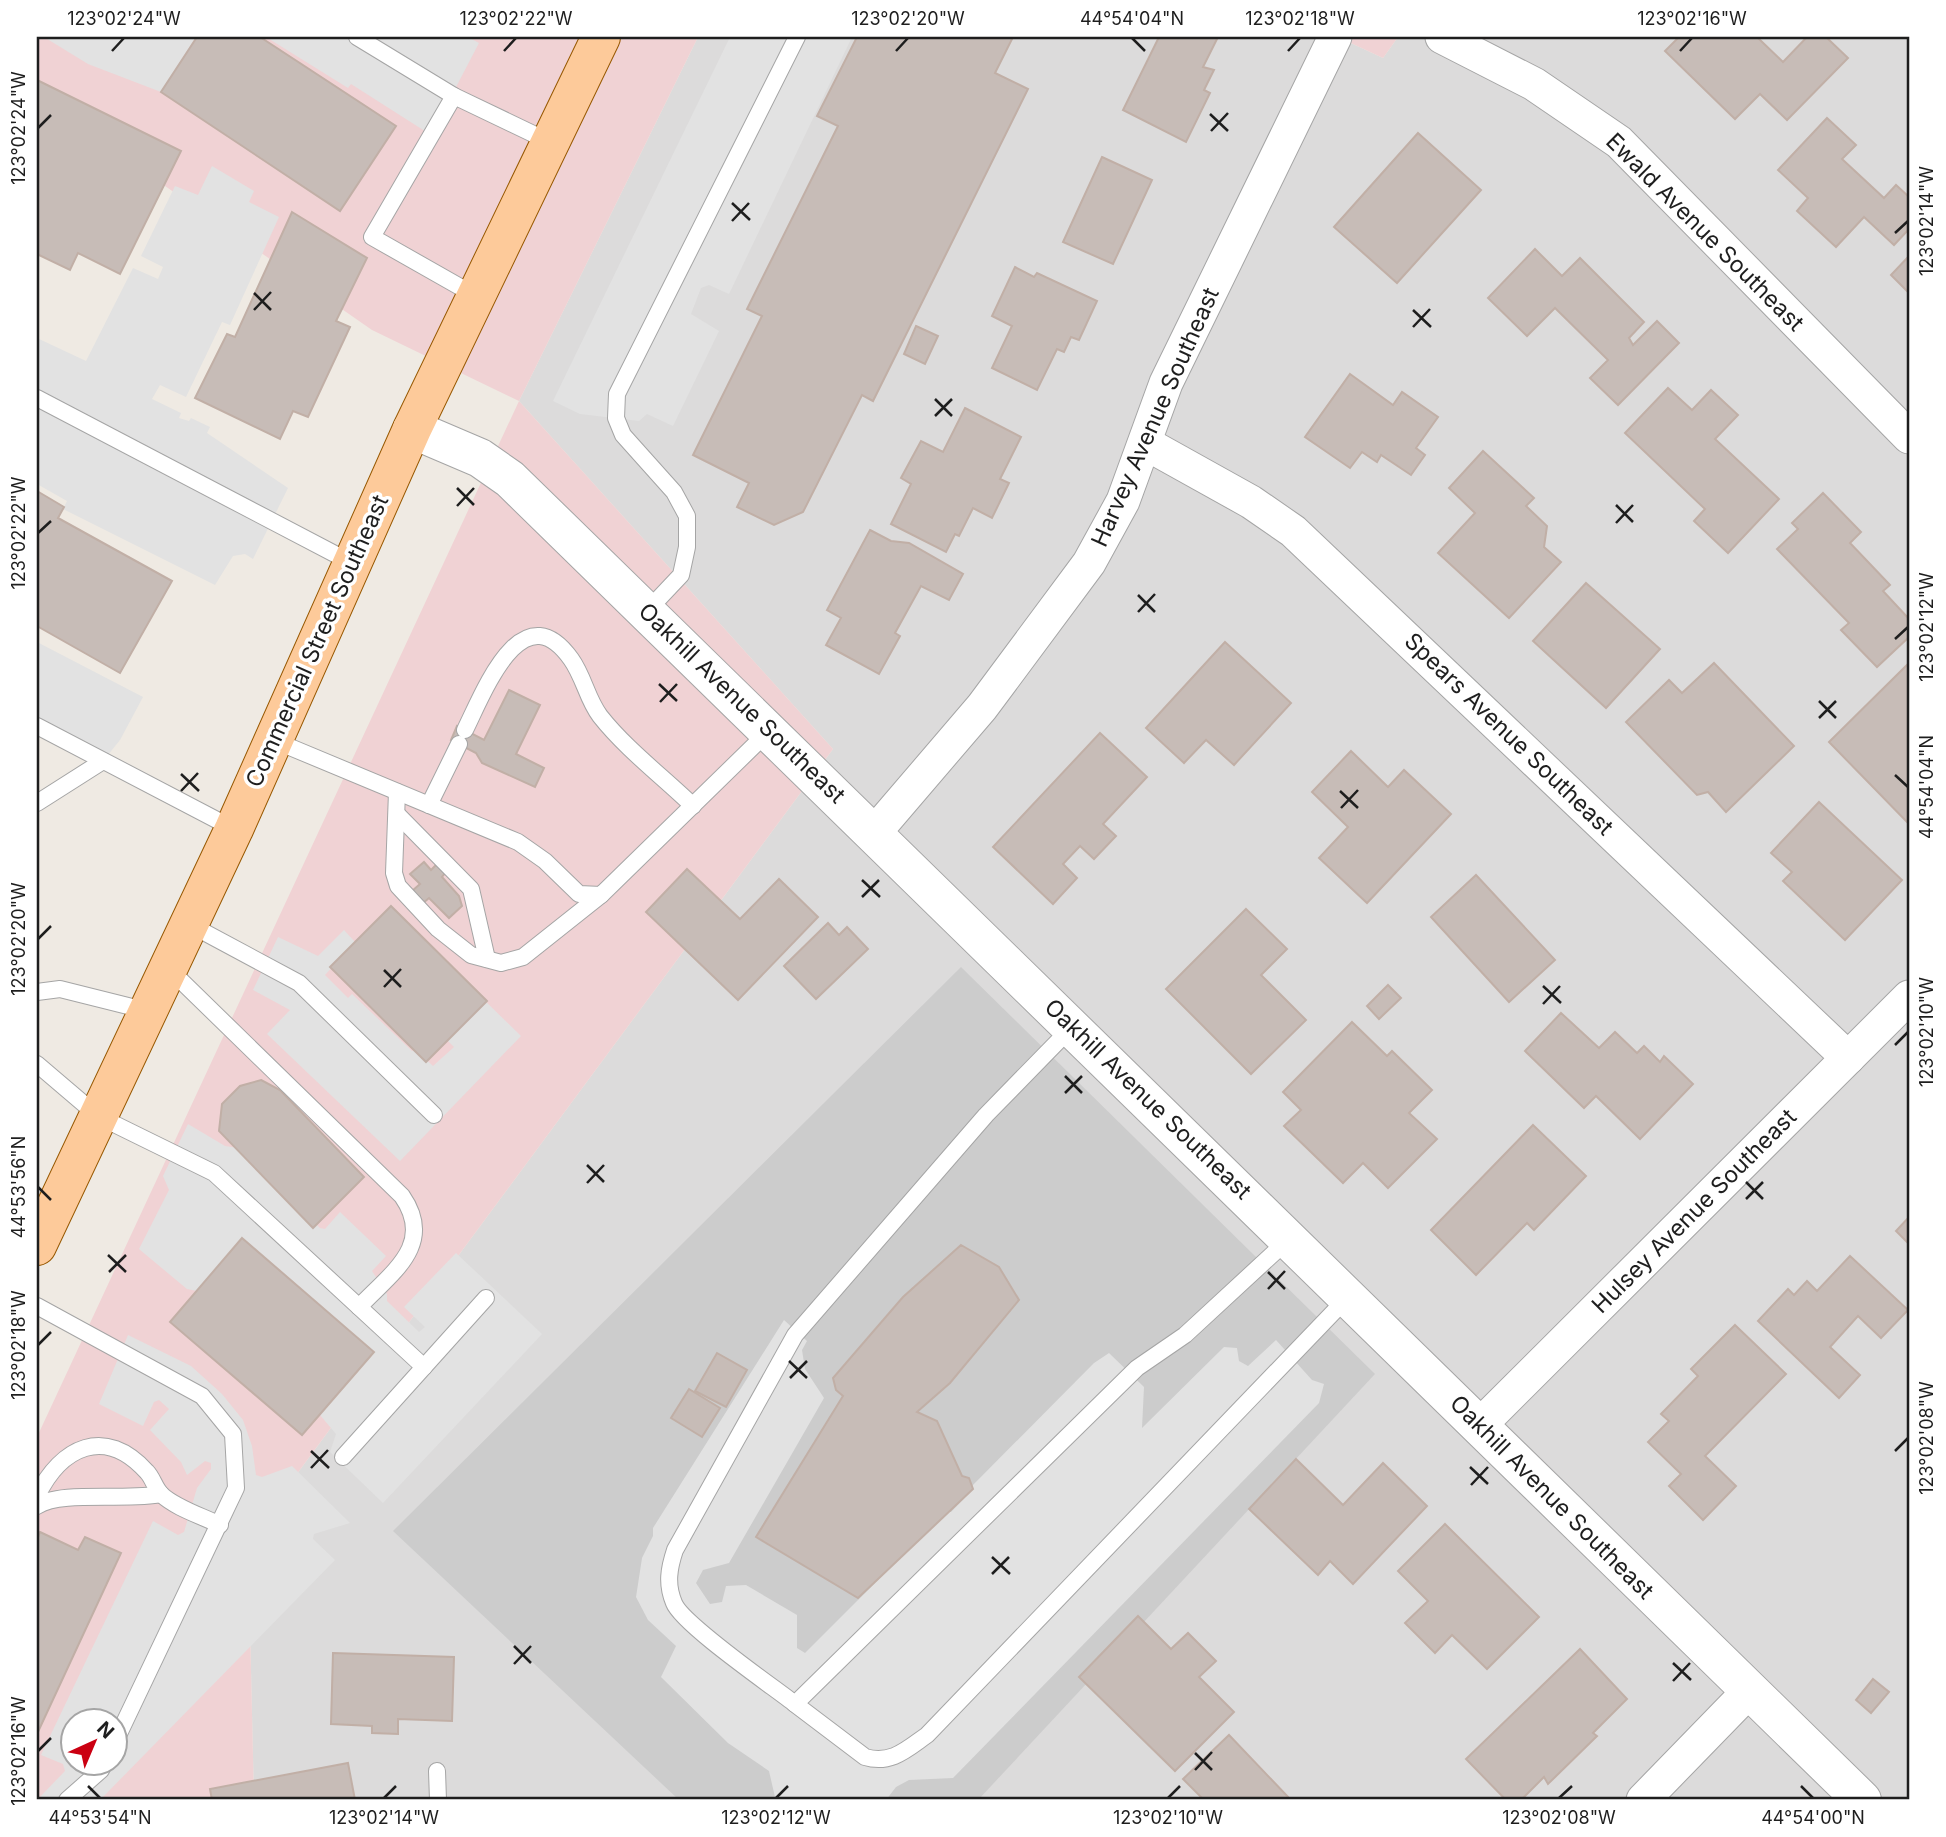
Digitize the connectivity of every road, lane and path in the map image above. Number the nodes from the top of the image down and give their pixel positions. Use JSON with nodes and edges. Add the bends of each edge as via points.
{"nodes":[{"id":1,"x":357,"y":37,"type":"edge"},
{"id":2,"x":601,"y":37,"type":"edge"},
{"id":3,"x":797,"y":37,"type":"edge"},
{"id":4,"x":1335,"y":37,"type":"edge"},
{"id":5,"x":1442,"y":37,"type":"edge"},
{"id":6,"x":454,"y":96,"type":"junction"},
{"id":7,"x":550,"y":142,"type":"junction"},
{"id":8,"x":475,"y":296,"type":"junction"},
{"id":9,"x":37,"y":398,"type":"edge"},
{"id":10,"x":412,"y":429,"type":"junction"},
{"id":11,"x":1909,"y":437,"type":"edge"},
{"id":12,"x":1145,"y":443,"type":"junction"},
{"id":13,"x":352,"y":563,"type":"junction"},
{"id":14,"x":647,"y":611,"type":"junction"},
{"id":15,"x":37,"y":726,"type":"edge"},
{"id":16,"x":770,"y":730,"type":"junction"},
{"id":17,"x":273,"y":740,"type":"junction"},
{"id":18,"x":103,"y":761,"type":"junction"},
{"id":19,"x":397,"y":792,"type":"junction"},
{"id":20,"x":37,"y":803,"type":"edge"},
{"id":21,"x":429,"y":805,"type":"junction"},
{"id":22,"x":693,"y":806,"type":"junction"},
{"id":23,"x":397,"y":814,"type":"junction"},
{"id":24,"x":234,"y":829,"type":"junction"},
{"id":25,"x":875,"y":832,"type":"junction"},
{"id":26,"x":601,"y":895,"type":"junction"},
{"id":27,"x":189,"y":924,"type":"junction"},
{"id":28,"x":487,"y":960,"type":"junction"},
{"id":29,"x":168,"y":968,"type":"junction"},
{"id":30,"x":37,"y":992,"type":"edge"},
{"id":31,"x":1909,"y":997,"type":"edge"},
{"id":32,"x":148,"y":1011,"type":"junction"},
{"id":33,"x":1073,"y":1026,"type":"junction"},
{"id":34,"x":1848,"y":1058,"type":"junction"},
{"id":35,"x":37,"y":1064,"type":"edge"},
{"id":36,"x":434,"y":1115,"type":"dead end"},
{"id":37,"x":98,"y":1116,"type":"junction"},
{"id":38,"x":1290,"y":1238,"type":"junction"},
{"id":39,"x":37,"y":1246,"type":"edge"},
{"id":40,"x":1349,"y":1296,"type":"junction"},
{"id":41,"x":485,"y":1298,"type":"dead end"},
{"id":42,"x":37,"y":1306,"type":"edge"},
{"id":43,"x":359,"y":1307,"type":"junction"},
{"id":44,"x":424,"y":1367,"type":"junction"},
{"id":45,"x":1480,"y":1425,"type":"junction"},
{"id":46,"x":343,"y":1457,"type":"dead end"},
{"id":47,"x":161,"y":1494,"type":"junction"},
{"id":48,"x":37,"y":1496,"type":"edge"},
{"id":49,"x":37,"y":1506,"type":"edge"},
{"id":50,"x":220,"y":1525,"type":"junction"},
{"id":51,"x":1749,"y":1691,"type":"junction"},
{"id":52,"x":795,"y":1704,"type":"junction"},
{"id":53,"x":130,"y":1711,"type":"edge"},
{"id":54,"x":438,"y":1771,"type":"dead end"},
{"id":55,"x":92,"y":1778,"type":"edge"},
{"id":56,"x":67,"y":1800,"type":"edge"},
{"id":57,"x":438,"y":1800,"type":"edge"},
{"id":58,"x":1643,"y":1800,"type":"edge"},
{"id":59,"x":1862,"y":1800,"type":"edge"}],
"edges":[{"from":1,"to":6,"type":"lane"},
{"from":2,"to":7,"type":"main road","name":"Commercial Street Southeast"},
{"from":3,"to":14,"type":"lane","via":[[617,394],[616,418],[623,435],[674,492],[687,516],[681,575]]},
{"from":4,"to":12,"type":"street","name":"Harvey Avenue Southeast","via":[[1166,383]]},
{"from":5,"to":11,"type":"street","name":"Ewald Avenue Southeast","via":[[1534,84],[1619,142]]},
{"from":6,"to":7,"type":"lane"},
{"from":6,"to":8,"type":"lane","via":[[372,237]]},
{"from":7,"to":8,"type":"main road","name":"Commercial Street Southeast"},
{"from":8,"to":10,"type":"main road","name":"Commercial Street Southeast"},
{"from":9,"to":13,"type":"lane"},
{"from":10,"to":13,"type":"main road","name":"Commercial Street Southeast"},
{"from":10,"to":14,"type":"street","name":"Oakhill Avenue Southeast","via":[[480,458],[510,479]]},
{"from":12,"to":25,"type":"street","name":"Harvey Avenue Southeast","via":[[1123,501],[1089,563],[982,707]]},
{"from":12,"to":34,"type":"street","name":"Spears Avenue Southeast","via":[[1293,531]]},
{"from":13,"to":17,"type":"main road","name":"Commercial Street Southeast"},
{"from":14,"to":16,"type":"street","name":"Oakhill Avenue Southeast"},
{"from":15,"to":18,"type":"lane"},
{"from":16,"to":22,"type":"lane"},
{"from":16,"to":25,"type":"street","name":"Oakhill Avenue Southeast"},
{"from":17,"to":19,"type":"lane"},
{"from":17,"to":24,"type":"main road","name":"Commercial Street Southeast"},
{"from":18,"to":20,"type":"lane"},
{"from":18,"to":24,"type":"lane"},
{"from":19,"to":21,"type":"lane"},
{"from":19,"to":23,"type":"lane"},
{"from":21,"to":22,"type":"lane","via":[[504,655],[534,637],[547,638],[571,659],[601,717]]},
{"from":21,"to":26,"type":"lane","via":[[518,842],[579,894]]},
{"from":22,"to":26,"type":"lane"},
{"from":23,"to":28,"type":"lane","via":[[471,889]]},
{"from":23,"to":28,"type":"lane","via":[[394,873],[398,887],[438,929],[471,955]]},
{"from":24,"to":27,"type":"main road","name":"Commercial Street Southeast"},
{"from":25,"to":33,"type":"street","name":"Oakhill Avenue Southeast"},
{"from":26,"to":28,"type":"lane","via":[[523,957],[501,964]]},
{"from":27,"to":29,"type":"main road","name":"Commercial Street Southeast"},
{"from":27,"to":36,"type":"lane","via":[[299,983]]},
{"from":29,"to":32,"type":"main road","name":"Commercial Street Southeast"},
{"from":29,"to":43,"type":"lane","via":[[413,1211],[411,1253]]},
{"from":30,"to":32,"type":"lane","via":[[60,989]]},
{"from":31,"to":34,"type":"street","name":"Hulsey Avenue Southeast"},
{"from":32,"to":37,"type":"main road","name":"Commercial Street Southeast"},
{"from":33,"to":38,"type":"street","name":"Oakhill Avenue Southeast"},
{"from":33,"to":52,"type":"lane","via":[[986,1115],[794,1335],[675,1550],[669,1586],[681,1616]]},
{"from":34,"to":45,"type":"street","name":"Hulsey Avenue Southeast"},
{"from":35,"to":37,"type":"lane"},
{"from":37,"to":39,"type":"main road","name":"Commercial Street Southeast"},
{"from":37,"to":43,"type":"lane","via":[[214,1173]]},
{"from":38,"to":40,"type":"street","name":"Oakhill Avenue Southeast"},
{"from":38,"to":52,"type":"lane","via":[[1185,1335],[1137,1368]]},
{"from":40,"to":45,"type":"street","name":"Oakhill Avenue Southeast"},
{"from":40,"to":52,"type":"lane","via":[[927,1735],[895,1757],[878,1761]]},
{"from":41,"to":44,"type":"lane"},
{"from":42,"to":50,"type":"lane","via":[[202,1396],[233,1434],[236,1489]]},
{"from":43,"to":44,"type":"lane"},
{"from":44,"to":46,"type":"lane"},
{"from":45,"to":51,"type":"street","name":"Oakhill Avenue Southeast"},
{"from":47,"to":48,"type":"lane","via":[[148,1472],[134,1461],[110,1448],[90,1446],[66,1456]]},
{"from":47,"to":49,"type":"lane","via":[[140,1499],[61,1498]]},
{"from":47,"to":50,"type":"lane"},
{"from":50,"to":53,"type":"lane"},
{"from":51,"to":58,"type":"street"},
{"from":51,"to":59,"type":"street","name":"Oakhill Avenue Southeast"},
{"from":54,"to":57,"type":"lane"},
{"from":55,"to":56,"type":"lane"}]}
